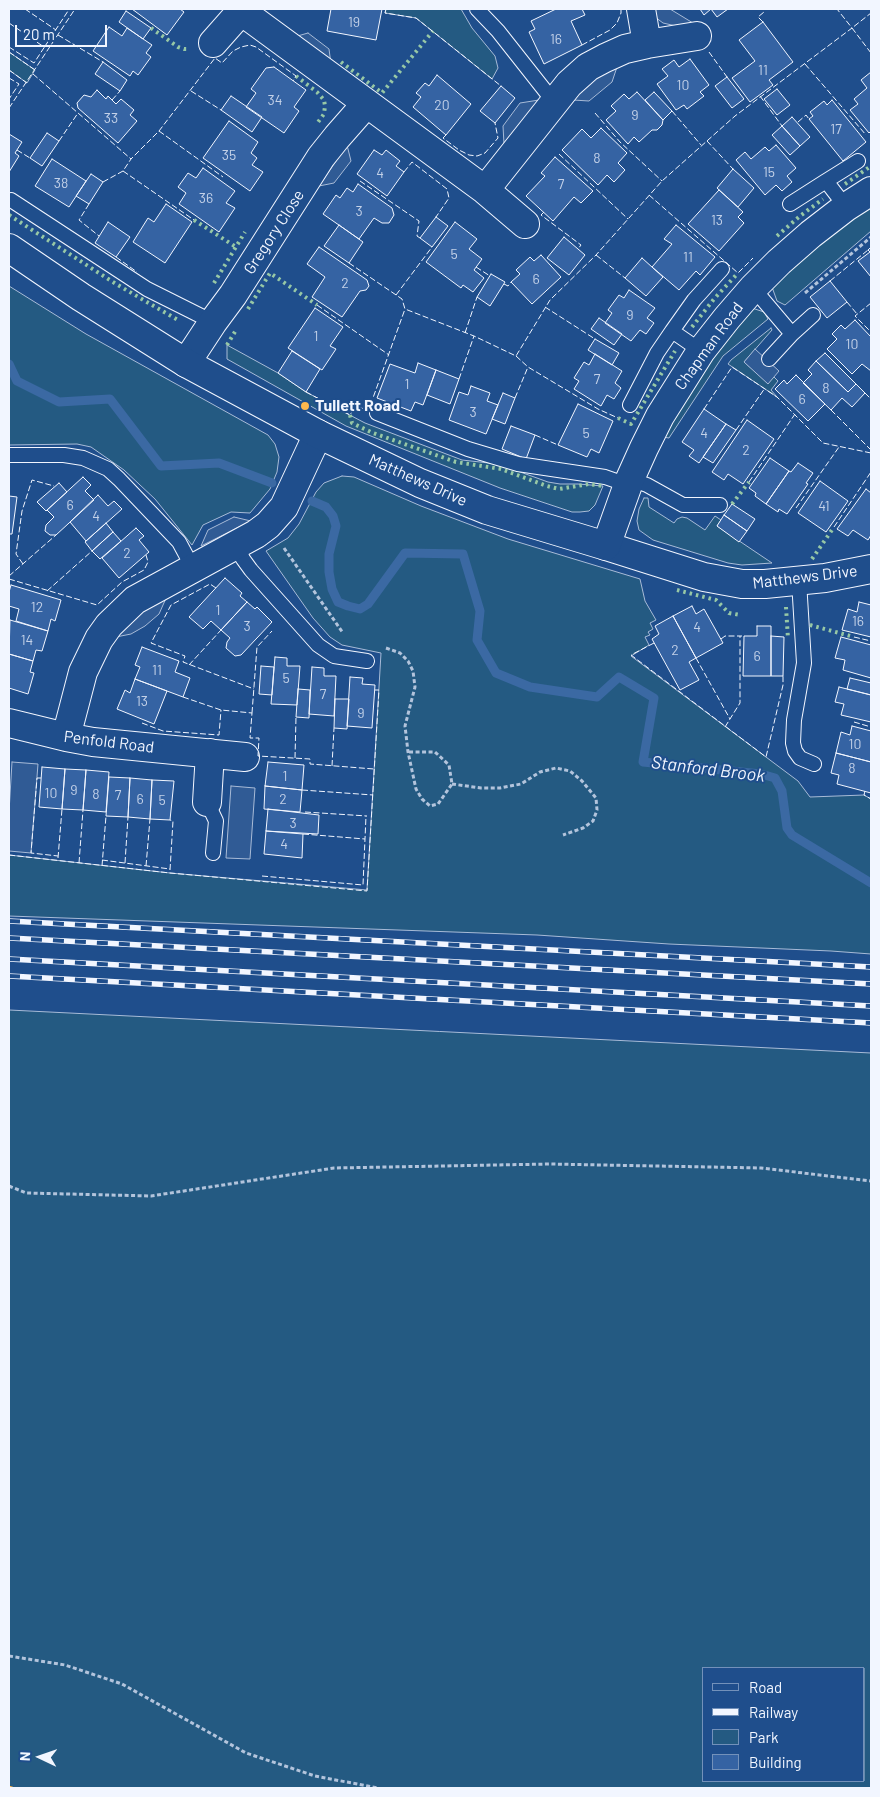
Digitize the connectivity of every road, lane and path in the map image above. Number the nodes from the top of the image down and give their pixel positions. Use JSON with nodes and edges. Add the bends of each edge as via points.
{"nodes":[{"id":1,"x":477,"y":9,"type":"edge"},
{"id":2,"x":641,"y":9,"type":"edge"},
{"id":3,"x":242,"y":10,"type":"edge"},
{"id":4,"x":697,"y":36,"type":"dead end"},
{"id":5,"x":213,"y":43,"type":"dead end"},
{"id":6,"x":647,"y":44,"type":"junction"},
{"id":7,"x":554,"y":102,"type":"junction"},
{"id":8,"x":366,"y":104,"type":"junction"},
{"id":9,"x":858,"y":161,"type":"dead end"},
{"id":10,"x":826,"y":181,"type":"junction"},
{"id":11,"x":485,"y":190,"type":"junction"},
{"id":12,"x":871,"y":191,"type":"edge"},
{"id":13,"x":10,"y":200,"type":"dead end"},
{"id":14,"x":790,"y":204,"type":"dead end"},
{"id":15,"x":846,"y":207,"type":"junction"},
{"id":16,"x":525,"y":224,"type":"dead end"},
{"id":17,"x":9,"y":248,"type":"edge"},
{"id":18,"x":722,"y":269,"type":"dead end"},
{"id":19,"x":753,"y":288,"type":"junction"},
{"id":20,"x":813,"y":315,"type":"dead end"},
{"id":21,"x":213,"y":322,"type":"junction"},
{"id":22,"x":672,"y":331,"type":"junction"},
{"id":23,"x":792,"y":334,"type":"junction"},
{"id":24,"x":701,"y":351,"type":"junction"},
{"id":25,"x":769,"y":359,"type":"dead end"},
{"id":26,"x":186,"y":364,"type":"junction"},
{"id":27,"x":630,"y":405,"type":"dead end"},
{"id":28,"x":377,"y":413,"type":"dead end"},
{"id":29,"x":318,"y":434,"type":"junction"},
{"id":30,"x":9,"y":455,"type":"edge"},
{"id":31,"x":629,"y":482,"type":"junction"},
{"id":32,"x":720,"y":505,"type":"dead end"},
{"id":33,"x":236,"y":545,"type":"junction"},
{"id":34,"x":606,"y":546,"type":"junction"},
{"id":35,"x":193,"y":568,"type":"junction"},
{"id":36,"x":871,"y":569,"type":"edge"},
{"id":37,"x":799,"y":580,"type":"junction"},
{"id":38,"x":367,"y":661,"type":"dead end"},
{"id":39,"x":9,"y":723,"type":"edge"},
{"id":40,"x":66,"y":737,"type":"junction"},
{"id":41,"x":408,"y":752,"type":"dead end"},
{"id":42,"x":210,"y":753,"type":"junction"},
{"id":43,"x":245,"y":757,"type":"dead end"},
{"id":44,"x":814,"y":764,"type":"dead end"},
{"id":45,"x":207,"y":802,"type":"joint"},
{"id":46,"x":563,"y":835,"type":"dead end"},
{"id":47,"x":213,"y":853,"type":"dead end"},
{"id":48,"x":871,"y":1181,"type":"edge"},
{"id":49,"x":9,"y":1186,"type":"edge"},
{"id":50,"x":9,"y":1656,"type":"edge"},
{"id":51,"x":378,"y":1788,"type":"edge"}],
"edges":[{"from":1,"to":7,"type":"lane"},
{"from":2,"to":6,"type":"street"},
{"from":3,"to":5,"type":"street"},
{"from":3,"to":8,"type":"street"},
{"from":4,"to":6,"type":"street"},
{"from":6,"to":7,"type":"street","via":[[625,49],[588,68]]},
{"from":7,"to":11,"type":"street"},
{"from":8,"to":11,"type":"street"},
{"from":8,"to":21,"type":"street","name":"Gregory Close","via":[[321,158],[234,295]]},
{"from":9,"to":10,"type":"lane"},
{"from":10,"to":14,"type":"lane"},
{"from":10,"to":15,"type":"lane"},
{"from":11,"to":16,"type":"street"},
{"from":12,"to":15,"type":"street","name":"Chapman Road"},
{"from":13,"to":21,"type":"lane","via":[[147,289]]},
{"from":15,"to":19,"type":"street","name":"Chapman Road","via":[[811,234]]},
{"from":17,"to":26,"type":"street","name":"Matthews Drive"},
{"from":18,"to":22,"type":"lane"},
{"from":19,"to":23,"type":"lane"},
{"from":19,"to":24,"type":"street","name":"Chapman Road"},
{"from":20,"to":23,"type":"lane"},
{"from":21,"to":26,"type":"street","name":"Gregory Close"},
{"from":22,"to":24,"type":"lane"},
{"from":22,"to":27,"type":"lane"},
{"from":23,"to":25,"type":"lane"},
{"from":24,"to":31,"type":"street","name":"Chapman Road","via":[[660,416]]},
{"from":26,"to":29,"type":"street","name":"Matthews Drive"},
{"from":28,"to":31,"type":"lane","via":[[518,464]]},
{"from":29,"to":33,"type":"street","via":[[297,482],[276,516],[256,534]]},
{"from":29,"to":34,"type":"street","name":"Matthews Drive","via":[[420,483],[479,506]]},
{"from":30,"to":35,"type":"lane","via":[[64,455],[83,458],[108,470],[179,542]]},
{"from":31,"to":32,"type":"lane","via":[[647,485],[683,505]]},
{"from":31,"to":34,"type":"street","name":"Chapman Road"},
{"from":33,"to":35,"type":"street"},
{"from":33,"to":38,"type":"lane","via":[[252,570],[318,645],[334,656]]},
{"from":34,"to":37,"type":"street","name":"Matthews Drive","via":[[726,582],[765,584]]},
{"from":35,"to":40,"type":"street","via":[[135,600],[104,632],[82,672]]},
{"from":36,"to":37,"type":"street","name":"Matthews Drive"},
{"from":37,"to":44,"type":"lane","via":[[804,663],[793,744],[800,758]]},
{"from":39,"to":40,"type":"street","name":"Penfold Road"},
{"from":40,"to":42,"type":"street","name":"Penfold Road"},
{"from":41,"to":46,"type":"path","via":[[435,752],[449,765],[452,784],[481,788],[521,784],[540,772],[556,768],[570,771],[596,798],[597,810],[593,821]]},
{"from":42,"to":43,"type":"street","name":"Penfold Road"},
{"from":42,"to":45,"type":"street"},
{"from":45,"to":47,"type":"lane","via":[[216,821]]},
{"from":48,"to":49,"type":"path","via":[[761,1168],[550,1164],[334,1168],[151,1196],[26,1193]]},
{"from":50,"to":51,"type":"path","via":[[66,1665],[122,1684],[246,1752],[315,1776]]}]}
